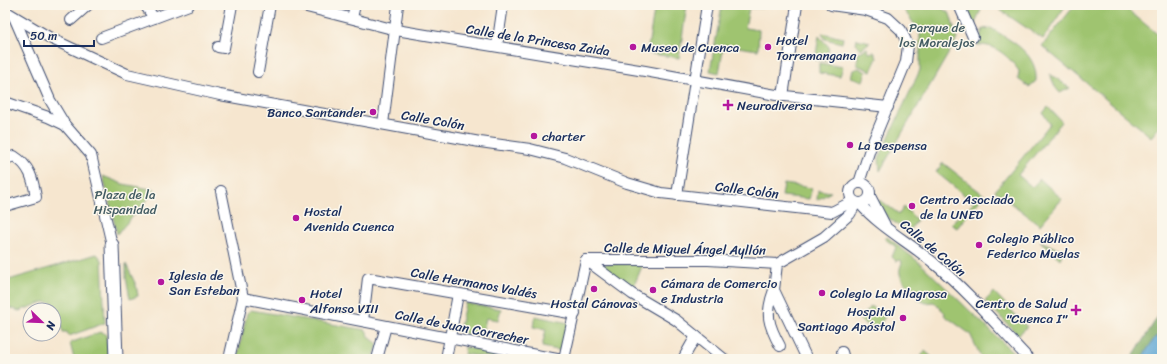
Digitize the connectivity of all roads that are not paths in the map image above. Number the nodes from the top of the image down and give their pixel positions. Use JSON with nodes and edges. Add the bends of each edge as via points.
{"nodes":[{"id":1,"x":7,"y":5,"type":"edge"},
{"id":2,"x":88,"y":5,"type":"edge"},
{"id":3,"x":145,"y":5,"type":"edge"},
{"id":4,"x":188,"y":5,"type":"edge"},
{"id":5,"x":232,"y":5,"type":"edge"},
{"id":6,"x":270,"y":5,"type":"edge"},
{"id":7,"x":299,"y":5,"type":"edge"},
{"id":8,"x":355,"y":5,"type":"edge"},
{"id":9,"x":398,"y":5,"type":"edge"},
{"id":10,"x":504,"y":5,"type":"edge"},
{"id":11,"x":707,"y":5,"type":"edge"},
{"id":12,"x":797,"y":5,"type":"edge"},
{"id":13,"x":831,"y":5,"type":"edge"},
{"id":14,"x":959,"y":5,"type":"edge"},
{"id":15,"x":5,"y":11,"type":"edge"},
{"id":16,"x":14,"y":17,"type":"junction"},
{"id":17,"x":154,"y":18,"type":"junction"},
{"id":18,"x":352,"y":18,"type":"junction"},
{"id":19,"x":71,"y":20,"type":"dead end"},
{"id":20,"x":396,"y":30,"type":"junction"},
{"id":21,"x":973,"y":37,"type":"dead end"},
{"id":22,"x":101,"y":38,"type":"dead end"},
{"id":23,"x":218,"y":46,"type":"dead end"},
{"id":24,"x":497,"y":46,"type":"junction"},
{"id":25,"x":258,"y":72,"type":"dead end"},
{"id":26,"x":694,"y":80,"type":"junction"},
{"id":27,"x":49,"y":96,"type":"junction"},
{"id":28,"x":783,"y":96,"type":"junction"},
{"id":29,"x":5,"y":102,"type":"edge"},
{"id":30,"x":888,"y":107,"type":"junction"},
{"id":31,"x":34,"y":112,"type":"junction"},
{"id":32,"x":383,"y":124,"type":"junction"},
{"id":33,"x":65,"y":125,"type":"junction"},
{"id":34,"x":6,"y":159,"type":"dead end"},
{"id":35,"x":859,"y":183,"type":"junction"},
{"id":36,"x":221,"y":191,"type":"dead end"},
{"id":37,"x":677,"y":195,"type":"junction"},
{"id":38,"x":870,"y":196,"type":"junction"},
{"id":39,"x":856,"y":202,"type":"junction"},
{"id":40,"x":5,"y":206,"type":"edge"},
{"id":41,"x":886,"y":227,"type":"junction"},
{"id":42,"x":112,"y":245,"type":"joint"},
{"id":43,"x":586,"y":260,"type":"junction"},
{"id":44,"x":777,"y":264,"type":"junction"},
{"id":45,"x":774,"y":290,"type":"junction"},
{"id":46,"x":458,"y":294,"type":"junction"},
{"id":47,"x":243,"y":298,"type":"junction"},
{"id":48,"x":575,"y":314,"type":"junction"},
{"id":49,"x":363,"y":321,"type":"junction"},
{"id":50,"x":386,"y":326,"type":"junction"},
{"id":51,"x":696,"y":336,"type":"junction"},
{"id":52,"x":449,"y":338,"type":"junction"},
{"id":53,"x":780,"y":346,"type":"dead end"},
{"id":54,"x":116,"y":359,"type":"edge"},
{"id":55,"x":229,"y":359,"type":"edge"},
{"id":56,"x":377,"y":359,"type":"edge"},
{"id":57,"x":446,"y":359,"type":"edge"},
{"id":58,"x":557,"y":359,"type":"edge"},
{"id":59,"x":564,"y":359,"type":"edge"},
{"id":60,"x":683,"y":359,"type":"edge"},
{"id":61,"x":724,"y":359,"type":"edge"},
{"id":62,"x":807,"y":359,"type":"edge"},
{"id":63,"x":1029,"y":359,"type":"edge"}],
"edges":[{"from":1,"to":16,"type":"street"},
{"from":2,"to":19,"type":"street"},
{"from":3,"to":17,"type":"street"},
{"from":4,"to":17,"type":"street"},
{"from":5,"to":23,"type":"street","via":[[224,48]]},
{"from":6,"to":25,"type":"street"},
{"from":7,"to":18,"type":"street","name":"Calle de la Princesa Zaida"},
{"from":8,"to":18,"type":"street"},
{"from":9,"to":20,"type":"street"},
{"from":10,"to":24,"type":"street"},
{"from":11,"to":26,"type":"street"},
{"from":12,"to":28,"type":"street"},
{"from":13,"to":30,"type":"street","via":[[881,15],[896,24],[904,34],[908,45],[906,62]]},
{"from":14,"to":21,"type":"street"},
{"from":15,"to":16,"type":"street","name":"Calle Colón"},
{"from":16,"to":27,"type":"street"},
{"from":16,"to":32,"type":"street","name":"Calle Colón","via":[[52,39],[127,74],[220,95]]},
{"from":17,"to":22,"type":"street"},
{"from":18,"to":20,"type":"street","name":"Calle de la Princesa Zaida"},
{"from":20,"to":24,"type":"street","name":"Calle de la Princesa Zaida"},
{"from":20,"to":32,"type":"street"},
{"from":24,"to":26,"type":"street","name":"Calle de la Princesa Zaida"},
{"from":26,"to":28,"type":"street","name":"Calle de la Princesa Zaida"},
{"from":26,"to":37,"type":"street"},
{"from":27,"to":31,"type":"street","via":[[45,107]]},
{"from":27,"to":33,"type":"street"},
{"from":28,"to":30,"type":"street","name":"Calle de la Princesa Zaida"},
{"from":29,"to":31,"type":"street"},
{"from":30,"to":35,"type":"street"},
{"from":31,"to":33,"type":"street"},
{"from":32,"to":37,"type":"street","name":"Calle Colón","via":[[530,149],[565,158],[640,187]]},
{"from":33,"to":42,"type":"street","via":[[91,155]]},
{"from":34,"to":40,"type":"street","via":[[14,156],[22,161],[32,174],[36,197]]},
{"from":35,"to":38,"type":"street","via":[[867,186]]},
{"from":35,"to":39,"type":"street","via":[[850,190],[850,196]]},
{"from":36,"to":47,"type":"street"},
{"from":37,"to":39,"type":"street","name":"Calle Colón","via":[[832,212]]},
{"from":38,"to":39,"type":"street","via":[[865,202]]},
{"from":38,"to":41,"type":"street","name":"Calle de Colón"},
{"from":39,"to":41,"type":"street","name":"Calle de Colón"},
{"from":39,"to":44,"type":"street","name":"Calle de Miguel Ángel Ayllón","via":[[850,214],[824,237]]},
{"from":41,"to":63,"type":"street","name":"Calle de Colón","via":[[947,274]]},
{"from":42,"to":54,"type":"street"},
{"from":43,"to":44,"type":"street","name":"Calle de Miguel Ángel Ayllón","via":[[708,260]]},
{"from":43,"to":48,"type":"street"},
{"from":43,"to":51,"type":"street"},
{"from":44,"to":45,"type":"street"},
{"from":45,"to":53,"type":"street","via":[[768,306],[770,328]]},
{"from":45,"to":62,"type":"street"},
{"from":46,"to":48,"type":"street","name":"Calle Hermanos Valdés"},
{"from":46,"to":49,"type":"street","name":"Calle Hermanos Valdés","via":[[368,278]]},
{"from":46,"to":52,"type":"street"},
{"from":47,"to":49,"type":"street","name":"Calle de Juan Correcher"},
{"from":47,"to":55,"type":"street"},
{"from":48,"to":59,"type":"street"},
{"from":49,"to":50,"type":"street","name":"Calle de Juan Correcher"},
{"from":50,"to":52,"type":"street","name":"Calle de Juan Correcher"},
{"from":50,"to":56,"type":"street"},
{"from":51,"to":60,"type":"street"},
{"from":51,"to":61,"type":"street"},
{"from":52,"to":57,"type":"street"},
{"from":52,"to":58,"type":"street","name":"Calle de Juan Correcher"}]}
